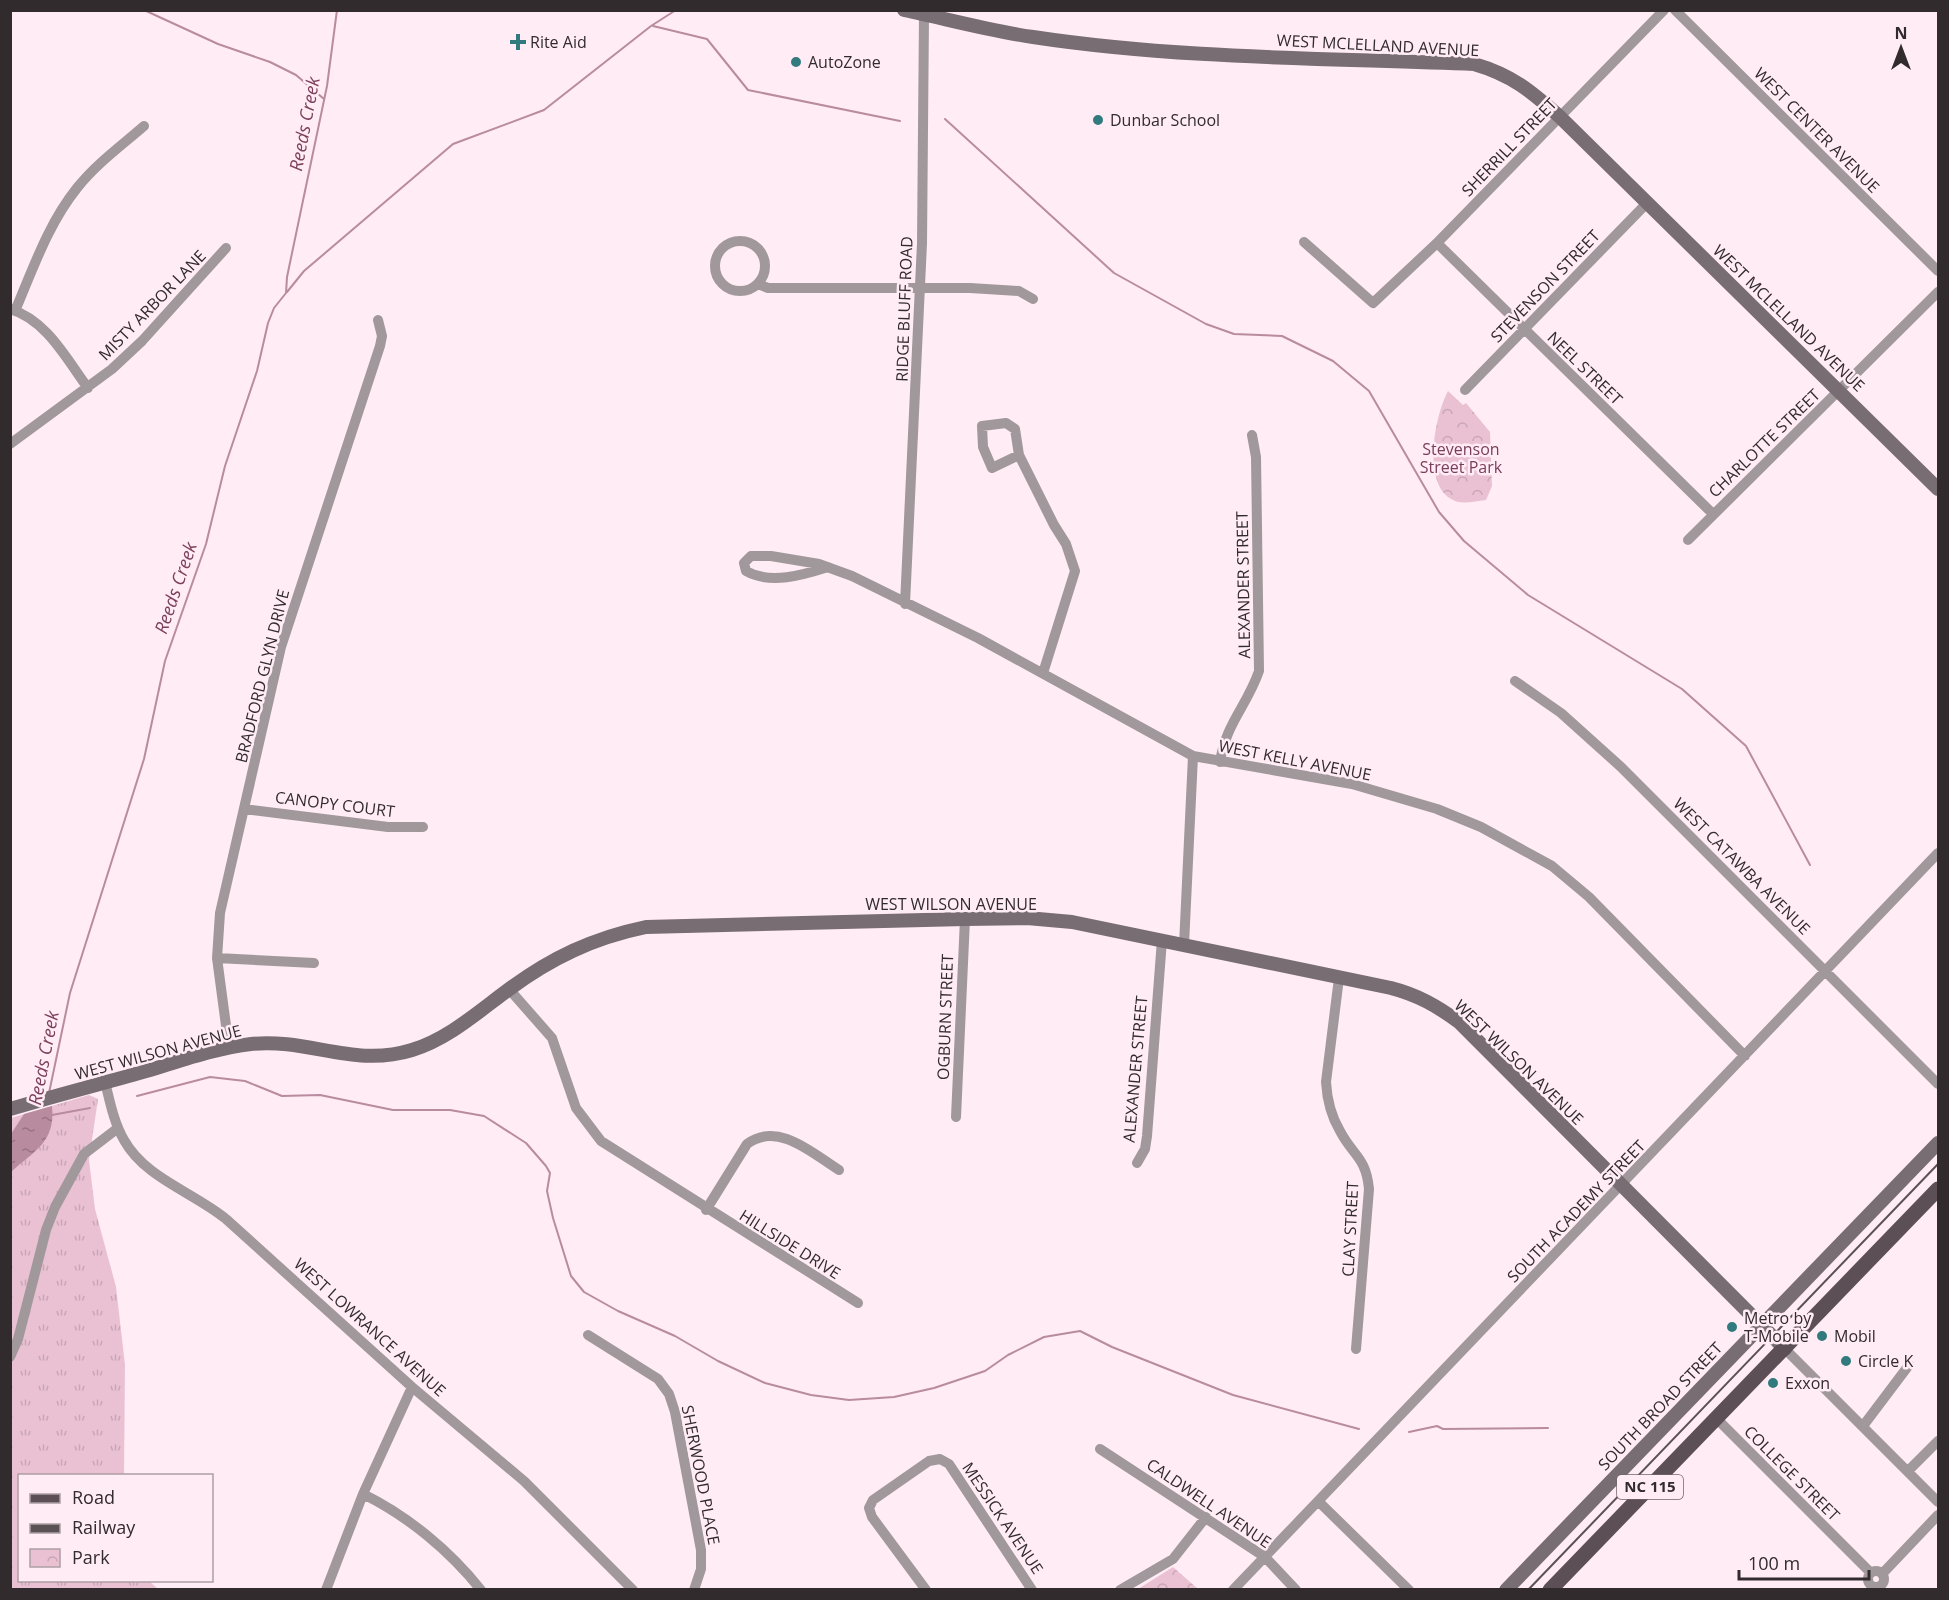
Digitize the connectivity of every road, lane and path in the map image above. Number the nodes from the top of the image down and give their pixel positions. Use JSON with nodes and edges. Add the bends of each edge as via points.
{"nodes":[{"id":1,"x":904,"y":10,"type":"edge"},
{"id":2,"x":1664,"y":10,"type":"edge"},
{"id":3,"x":1675,"y":10,"type":"edge"},
{"id":4,"x":924,"y":15,"type":"junction"},
{"id":5,"x":1560,"y":117,"type":"junction"},
{"id":6,"x":144,"y":126,"type":"dead end"},
{"id":7,"x":1647,"y":203,"type":"junction"},
{"id":8,"x":1304,"y":242,"type":"dead end"},
{"id":9,"x":1437,"y":243,"type":"junction"},
{"id":10,"x":226,"y":248,"type":"dead end"},
{"id":11,"x":1938,"y":271,"type":"edge"},
{"id":12,"x":758,"y":284,"type":"junction"},
{"id":13,"x":921,"y":290,"type":"junction"},
{"id":14,"x":1938,"y":292,"type":"edge"},
{"id":15,"x":1033,"y":299,"type":"dead end"},
{"id":16,"x":13,"y":310,"type":"edge"},
{"id":17,"x":378,"y":320,"type":"dead end"},
{"id":18,"x":1524,"y":330,"type":"junction"},
{"id":19,"x":88,"y":388,"type":"junction"},
{"id":20,"x":1465,"y":390,"type":"dead end"},
{"id":21,"x":1840,"y":390,"type":"junction"},
{"id":22,"x":1252,"y":435,"type":"dead end"},
{"id":23,"x":10,"y":444,"type":"edge"},
{"id":24,"x":1019,"y":455,"type":"junction"},
{"id":25,"x":1938,"y":489,"type":"edge"},
{"id":26,"x":1713,"y":514,"type":"junction"},
{"id":27,"x":1688,"y":540,"type":"dead end"},
{"id":28,"x":828,"y":567,"type":"junction"},
{"id":29,"x":905,"y":604,"type":"junction"},
{"id":30,"x":1043,"y":673,"type":"junction"},
{"id":31,"x":1515,"y":681,"type":"dead end"},
{"id":32,"x":1193,"y":756,"type":"junction"},
{"id":33,"x":1220,"y":762,"type":"junction"},
{"id":34,"x":244,"y":809,"type":"junction"},
{"id":35,"x":423,"y":827,"type":"dead end"},
{"id":36,"x":1938,"y":853,"type":"edge"},
{"id":37,"x":965,"y":919,"type":"junction"},
{"id":38,"x":1162,"y":940,"type":"junction"},
{"id":39,"x":1184,"y":945,"type":"junction"},
{"id":40,"x":217,"y":958,"type":"junction"},
{"id":41,"x":314,"y":963,"type":"dead end"},
{"id":42,"x":1826,"y":971,"type":"junction"},
{"id":43,"x":1340,"y":978,"type":"junction"},
{"id":44,"x":509,"y":989,"type":"junction"},
{"id":45,"x":228,"y":1048,"type":"junction"},
{"id":46,"x":1744,"y":1056,"type":"junction"},
{"id":47,"x":105,"y":1082,"type":"junction"},
{"id":48,"x":1938,"y":1084,"type":"edge"},
{"id":49,"x":10,"y":1108,"type":"edge"},
{"id":50,"x":956,"y":1117,"type":"dead end"},
{"id":51,"x":118,"y":1128,"type":"junction"},
{"id":52,"x":1938,"y":1143,"type":"edge"},
{"id":53,"x":1137,"y":1163,"type":"dead end"},
{"id":54,"x":839,"y":1170,"type":"dead end"},
{"id":55,"x":1622,"y":1185,"type":"junction"},
{"id":56,"x":1938,"y":1189,"type":"edge"},
{"id":57,"x":706,"y":1210,"type":"junction"},
{"id":58,"x":858,"y":1303,"type":"dead end"},
{"id":59,"x":1762,"y":1325,"type":"junction"},
{"id":60,"x":588,"y":1335,"type":"dead end"},
{"id":61,"x":1356,"y":1349,"type":"dead end"},
{"id":62,"x":1785,"y":1349,"type":"junction"},
{"id":63,"x":10,"y":1356,"type":"edge"},
{"id":64,"x":1909,"y":1365,"type":"dead end"},
{"id":65,"x":412,"y":1387,"type":"junction"},
{"id":66,"x":1717,"y":1419,"type":"junction"},
{"id":67,"x":1863,"y":1426,"type":"junction"},
{"id":68,"x":1938,"y":1441,"type":"edge"},
{"id":69,"x":1100,"y":1449,"type":"dead end"},
{"id":70,"x":1908,"y":1471,"type":"junction"},
{"id":71,"x":363,"y":1494,"type":"junction"},
{"id":72,"x":1318,"y":1501,"type":"junction"},
{"id":73,"x":1938,"y":1502,"type":"edge"},
{"id":74,"x":1938,"y":1515,"type":"edge"},
{"id":75,"x":1206,"y":1517,"type":"junction"},
{"id":76,"x":1265,"y":1557,"type":"junction"},
{"id":77,"x":1877,"y":1583,"type":"edge"},
{"id":78,"x":326,"y":1590,"type":"edge"},
{"id":79,"x":481,"y":1590,"type":"edge"},
{"id":80,"x":633,"y":1590,"type":"edge"},
{"id":81,"x":693,"y":1590,"type":"edge"},
{"id":82,"x":926,"y":1590,"type":"edge"},
{"id":83,"x":1032,"y":1590,"type":"edge"},
{"id":84,"x":1120,"y":1590,"type":"edge"},
{"id":85,"x":1233,"y":1590,"type":"edge"},
{"id":86,"x":1296,"y":1590,"type":"edge"},
{"id":87,"x":1409,"y":1590,"type":"edge"},
{"id":88,"x":1506,"y":1590,"type":"edge"},
{"id":89,"x":1550,"y":1590,"type":"edge"}],
"edges":[{"from":1,"to":4,"type":"street","name":"WEST MCLELLAND AVENUE"},
{"from":2,"to":5,"type":"street","name":"SHERRILL STREET"},
{"from":3,"to":11,"type":"street","name":"WEST CENTER AVENUE"},
{"from":4,"to":5,"type":"street","name":"WEST MCLELLAND AVENUE","via":[[1031,37],[1088,44],[1195,53],[1474,64],[1521,82]]},
{"from":4,"to":13,"type":"street","name":"RIDGE BLUFF ROAD"},
{"from":5,"to":7,"type":"street","name":"WEST MCLELLAND AVENUE"},
{"from":5,"to":9,"type":"street","name":"SHERRILL STREET"},
{"from":6,"to":16,"type":"street","via":[[91,173],[67,201]]},
{"from":7,"to":18,"type":"street","name":"STEVENSON STREET"},
{"from":7,"to":21,"type":"street","name":"WEST MCLELLAND AVENUE"},
{"from":8,"to":9,"type":"street","name":"SHERRILL STREET","via":[[1373,303]]},
{"from":9,"to":18,"type":"street","name":"NEEL STREET"},
{"from":10,"to":19,"type":"street","name":"MISTY ARBOR LANE","via":[[133,350]]},
{"from":12,"to":12,"type":"street","via":[[765,266],[758,248],[740,241],[722,249],[715,267],[723,284],[741,291]]},
{"from":12,"to":13,"type":"street","via":[[768,288]]},
{"from":13,"to":15,"type":"street","via":[[1019,291]]},
{"from":13,"to":29,"type":"street","name":"RIDGE BLUFF ROAD"},
{"from":14,"to":21,"type":"street","name":"CHARLOTTE STREET"},
{"from":16,"to":19,"type":"street","via":[[48,334]]},
{"from":17,"to":34,"type":"street","name":"BRADFORD GLYN DRIVE","via":[[380,346],[281,647]]},
{"from":18,"to":20,"type":"street","name":"STEVENSON STREET"},
{"from":18,"to":26,"type":"street","name":"NEEL STREET"},
{"from":19,"to":23,"type":"street","name":"MISTY ARBOR LANE"},
{"from":21,"to":25,"type":"street","name":"WEST MCLELLAND AVENUE"},
{"from":21,"to":26,"type":"street","name":"CHARLOTTE STREET"},
{"from":22,"to":33,"type":"street","name":"ALEXANDER STREET","via":[[1256,457],[1259,671],[1231,723]]},
{"from":24,"to":24,"type":"street","via":[[992,468],[983,447],[982,426],[1012,425]]},
{"from":24,"to":30,"type":"street","via":[[1066,544],[1075,571]]},
{"from":26,"to":27,"type":"street","name":"CHARLOTTE STREET"},
{"from":28,"to":28,"type":"street","name":"WEST KELLY AVENUE","via":[[762,555],[751,556],[744,563],[746,571],[769,577],[793,576]]},
{"from":28,"to":29,"type":"street","name":"WEST KELLY AVENUE"},
{"from":29,"to":30,"type":"street","name":"WEST KELLY AVENUE"},
{"from":30,"to":32,"type":"street","name":"WEST KELLY AVENUE"},
{"from":31,"to":42,"type":"street","name":"WEST CATAWBA AVENUE","via":[[1596,744]]},
{"from":32,"to":33,"type":"street","name":"WEST KELLY AVENUE"},
{"from":32,"to":39,"type":"street"},
{"from":33,"to":46,"type":"street","name":"WEST KELLY AVENUE","via":[[1352,784],[1437,809],[1538,857],[1589,897]]},
{"from":34,"to":35,"type":"street","name":"CANOPY COURT"},
{"from":34,"to":40,"type":"street","name":"BRADFORD GLYN DRIVE","via":[[220,912]]},
{"from":36,"to":42,"type":"street","name":"SOUTH ACADEMY STREET"},
{"from":37,"to":38,"type":"street","name":"WEST WILSON AVENUE","via":[[1072,922]]},
{"from":37,"to":44,"type":"street","name":"WEST WILSON AVENUE","via":[[646,927],[575,948]]},
{"from":37,"to":50,"type":"street","name":"OGBURN STREET"},
{"from":38,"to":39,"type":"street","name":"WEST WILSON AVENUE"},
{"from":38,"to":53,"type":"street","name":"ALEXANDER STREET","via":[[1148,1136]]},
{"from":39,"to":43,"type":"street","name":"WEST WILSON AVENUE"},
{"from":40,"to":41,"type":"street"},
{"from":40,"to":45,"type":"street","name":"BRADFORD GLYN DRIVE"},
{"from":42,"to":46,"type":"street","name":"SOUTH ACADEMY STREET"},
{"from":42,"to":48,"type":"street","name":"WEST CATAWBA AVENUE"},
{"from":43,"to":55,"type":"street","name":"WEST WILSON AVENUE","via":[[1414,994],[1459,1022]]},
{"from":43,"to":61,"type":"street","name":"CLAY STREET","via":[[1327,1095],[1341,1133],[1365,1165],[1369,1189]]},
{"from":44,"to":45,"type":"street","name":"WEST WILSON AVENUE","via":[[433,1042],[391,1056],[352,1057],[276,1044]]},
{"from":44,"to":57,"type":"street","name":"HILLSIDE DRIVE","via":[[552,1038],[576,1108],[592,1132],[614,1151]]},
{"from":45,"to":47,"type":"street","name":"WEST WILSON AVENUE"},
{"from":46,"to":55,"type":"street","name":"SOUTH ACADEMY STREET"},
{"from":47,"to":49,"type":"street","name":"WEST WILSON AVENUE"},
{"from":47,"to":51,"type":"street","name":"WEST LOWRANCE AVENUE"},
{"from":51,"to":63,"type":"street","via":[[84,1154],[55,1207]]},
{"from":51,"to":65,"type":"street","name":"WEST LOWRANCE AVENUE","via":[[133,1154],[148,1168],[208,1204]]},
{"from":52,"to":59,"type":"street","name":"SOUTH BROAD STREET"},
{"from":54,"to":57,"type":"street","via":[[786,1137],[755,1138],[747,1144]]},
{"from":55,"to":59,"type":"street","name":"WEST WILSON AVENUE"},
{"from":55,"to":72,"type":"street","name":"SOUTH ACADEMY STREET"},
{"from":56,"to":62,"type":"main road","number":"NC 115"},
{"from":57,"to":58,"type":"street","name":"HILLSIDE DRIVE"},
{"from":59,"to":62,"type":"street","name":"WEST WILSON AVENUE"},
{"from":59,"to":88,"type":"street","name":"SOUTH BROAD STREET"},
{"from":60,"to":81,"type":"street","name":"SHERWOOD PLACE","via":[[658,1379],[669,1394],[701,1550],[701,1569]]},
{"from":62,"to":66,"type":"main road","number":"NC 115"},
{"from":62,"to":67,"type":"street"},
{"from":64,"to":67,"type":"street"},
{"from":65,"to":71,"type":"street"},
{"from":65,"to":80,"type":"street","name":"WEST LOWRANCE AVENUE","via":[[524,1481]]},
{"from":66,"to":77,"type":"street","name":"COLLEGE STREET"},
{"from":66,"to":89,"type":"main road","number":"NC 115"},
{"from":67,"to":70,"type":"street"},
{"from":68,"to":70,"type":"street"},
{"from":69,"to":75,"type":"street","name":"CALDWELL AVENUE"},
{"from":70,"to":73,"type":"street"},
{"from":71,"to":78,"type":"street"},
{"from":71,"to":79,"type":"street","via":[[421,1530]]},
{"from":72,"to":76,"type":"street","name":"SOUTH ACADEMY STREET"},
{"from":72,"to":87,"type":"street"},
{"from":74,"to":77,"type":"street"},
{"from":75,"to":76,"type":"street","name":"CALDWELL AVENUE"},
{"from":75,"to":84,"type":"street","via":[[1173,1559]]},
{"from":76,"to":85,"type":"street","name":"SOUTH ACADEMY STREET"},
{"from":76,"to":86,"type":"street","name":"CALDWELL AVENUE"},
{"from":82,"to":83,"type":"street","name":"MESSICK AVENUE","via":[[869,1508],[873,1500],[929,1461],[940,1459],[949,1464]]}]}
